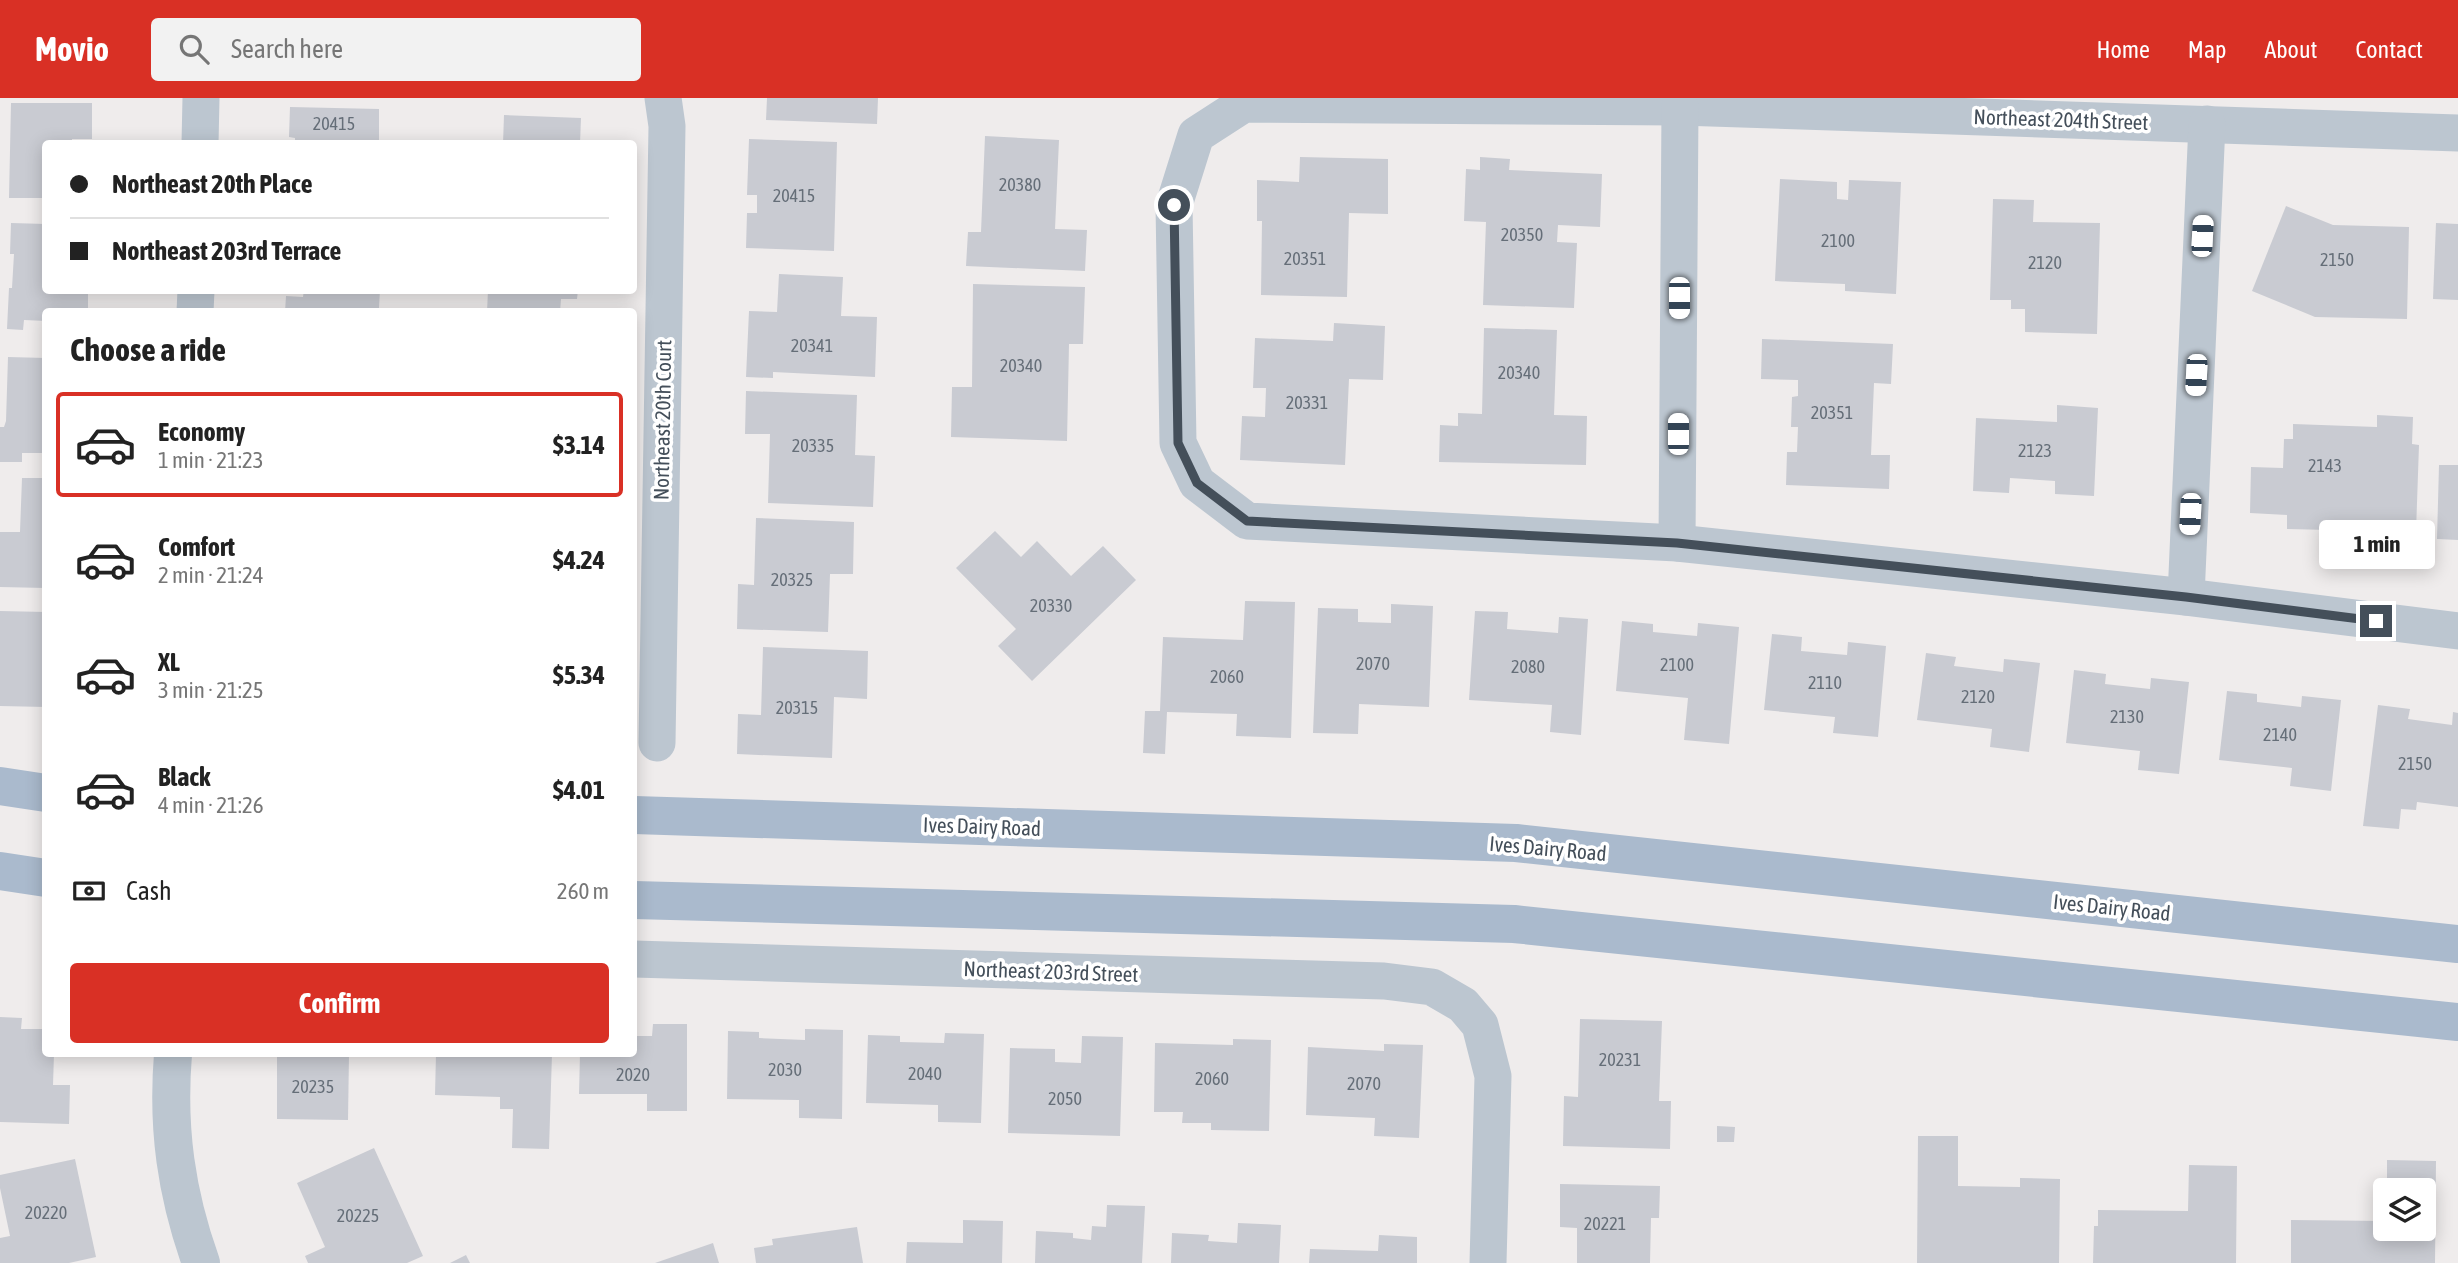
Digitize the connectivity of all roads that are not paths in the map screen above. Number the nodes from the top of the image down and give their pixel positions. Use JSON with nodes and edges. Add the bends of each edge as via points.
{"nodes":[{"id":1,"x":201,"y":98,"type":"edge"},
{"id":2,"x":663,"y":98,"type":"edge"},
{"id":3,"x":1680,"y":107,"type":"junction"},
{"id":4,"x":2207,"y":124,"type":"junction"},
{"id":5,"x":2458,"y":133,"type":"edge"},
{"id":6,"x":200,"y":140,"type":"edge"},
{"id":7,"x":1677,"y":543,"type":"junction"},
{"id":8,"x":2186,"y":597,"type":"junction"},
{"id":9,"x":2458,"y":631,"type":"edge"},
{"id":10,"x":657,"y":743,"type":"dead end"},
{"id":11,"x":0,"y":786,"type":"edge"},
{"id":12,"x":42,"y":792,"type":"edge"},
{"id":13,"x":637,"y":815,"type":"edge"},
{"id":14,"x":637,"y":900,"type":"edge"},
{"id":15,"x":2458,"y":944,"type":"edge"},
{"id":16,"x":637,"y":959,"type":"edge"},
{"id":17,"x":2458,"y":1022,"type":"edge"},
{"id":18,"x":173,"y":1057,"type":"edge"},
{"id":19,"x":201,"y":1263,"type":"edge"},
{"id":20,"x":1488,"y":1263,"type":"edge"}],
"edges":[{"from":1,"to":6,"type":"street"},
{"from":2,"to":10,"type":"street","name":"Northeast 20th Court","via":[[667,126]]},
{"from":3,"to":4,"type":"street","name":"Northeast 204th Street"},
{"from":3,"to":7,"type":"street"},
{"from":3,"to":7,"type":"street","name":"Northeast 204th Street","via":[[1244,104],[1196,135],[1174,205],[1178,443],[1197,483],[1247,521]]},
{"from":4,"to":5,"type":"street","name":"Northeast 204th Street"},
{"from":4,"to":8,"type":"street"},
{"from":7,"to":8,"type":"street"},
{"from":8,"to":9,"type":"street"},
{"from":11,"to":12,"type":"main road"},
{"from":13,"to":15,"type":"main road","name":"Ives Dairy Road","via":[[1516,843]]},
{"from":14,"to":17,"type":"main road","via":[[1514,924]]},
{"from":16,"to":20,"type":"street","name":"Northeast 203rd Street","via":[[1384,981],[1432,987],[1463,1005],[1480,1025],[1493,1076]]},
{"from":18,"to":19,"type":"street","via":[[169,1096],[173,1160],[188,1229]]}]}
